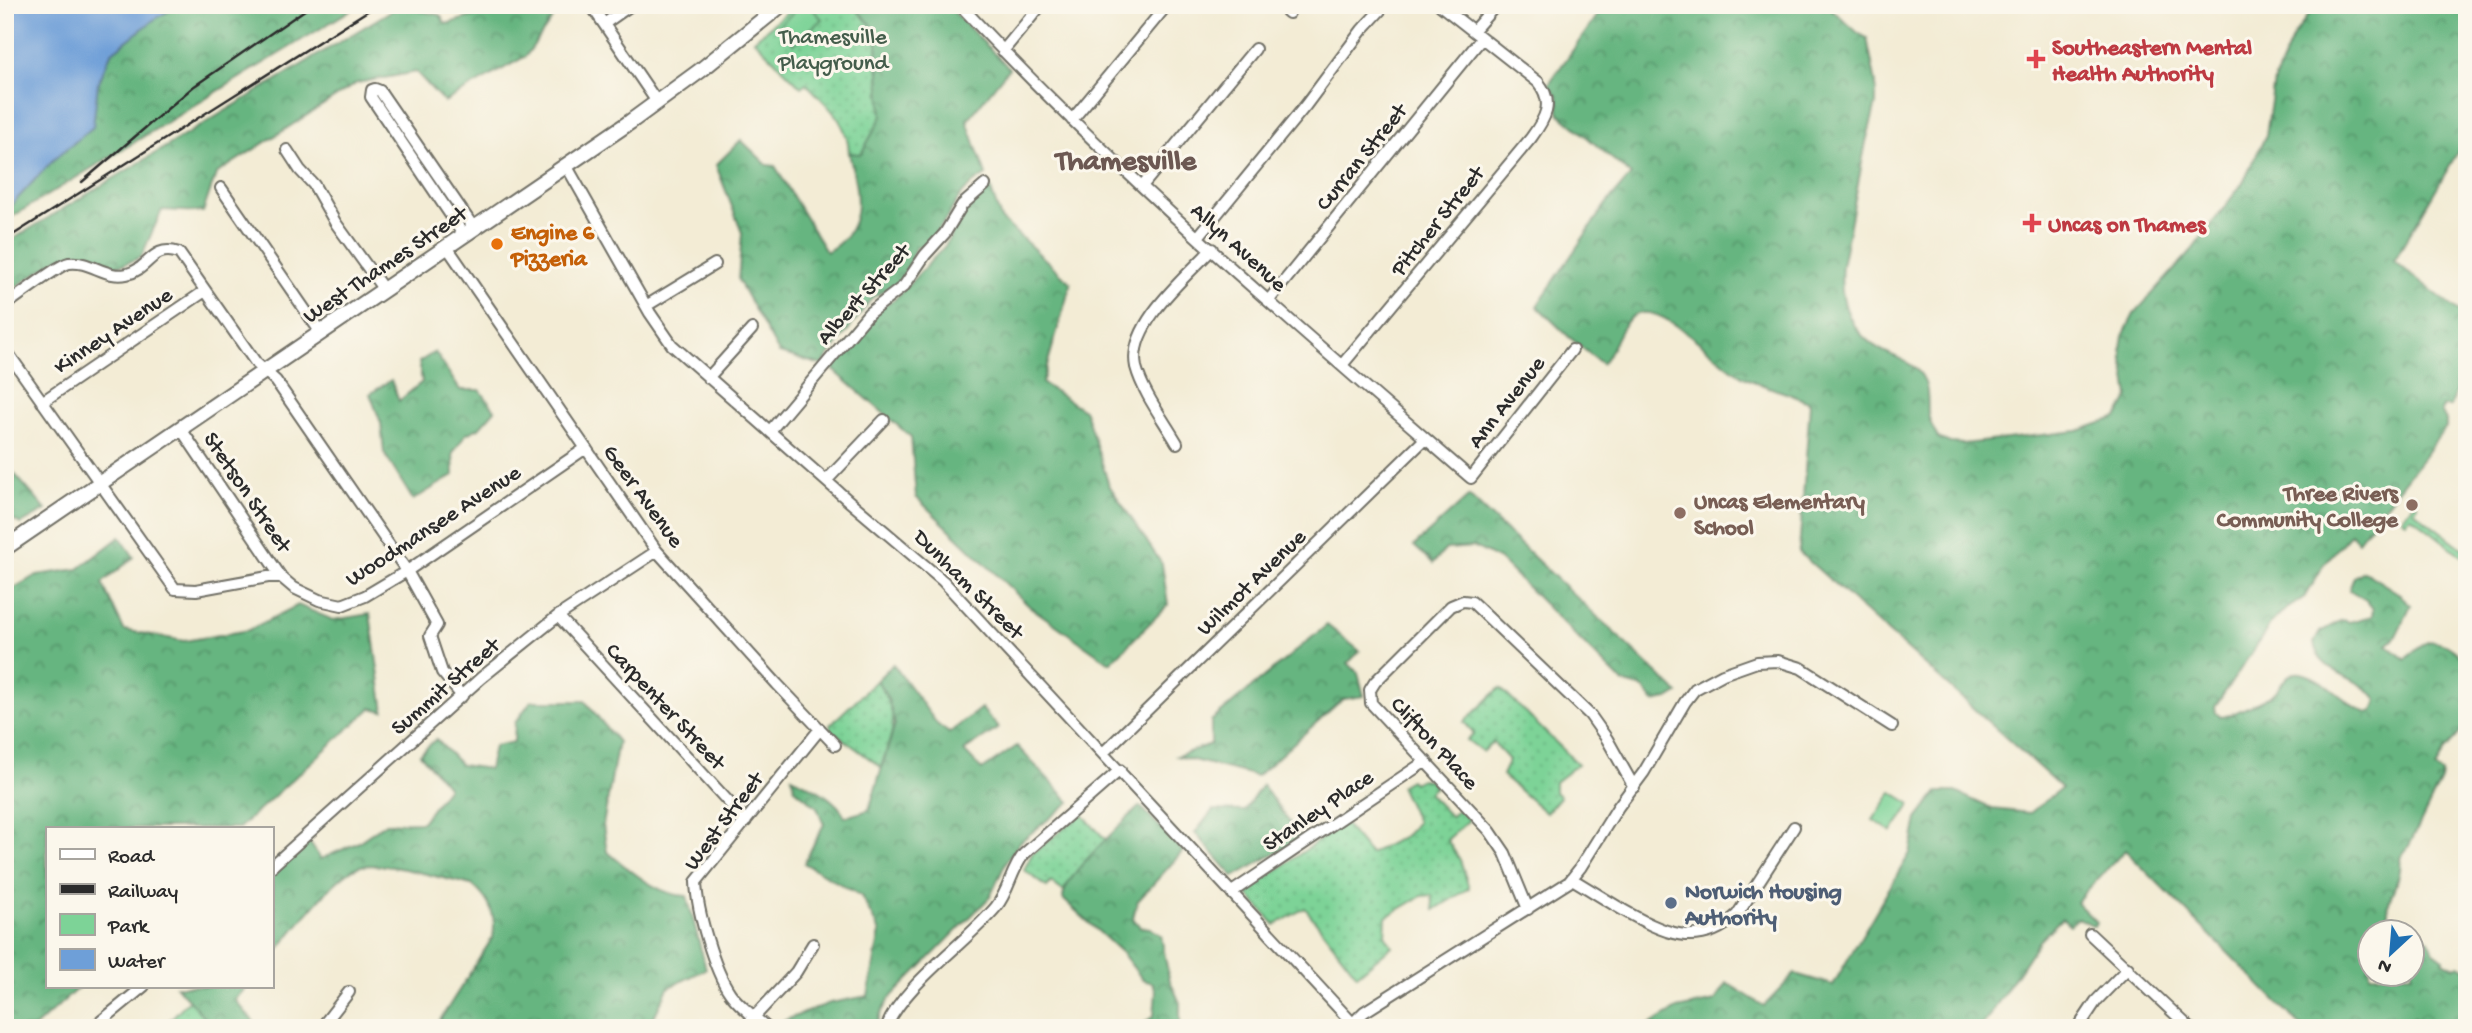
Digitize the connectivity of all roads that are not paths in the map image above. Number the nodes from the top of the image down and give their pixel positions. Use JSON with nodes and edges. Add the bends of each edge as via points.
{"nodes":[{"id":1,"x":591,"y":5,"type":"edge"},
{"id":2,"x":631,"y":5,"type":"edge"},
{"id":3,"x":781,"y":5,"type":"edge"},
{"id":4,"x":960,"y":5,"type":"edge"},
{"id":5,"x":1041,"y":5,"type":"edge"},
{"id":6,"x":1167,"y":5,"type":"edge"},
{"id":7,"x":1385,"y":5,"type":"edge"},
{"id":8,"x":1440,"y":5,"type":"edge"},
{"id":9,"x":1496,"y":5,"type":"edge"},
{"id":10,"x":604,"y":24,"type":"junction"},
{"id":11,"x":1478,"y":34,"type":"junction"},
{"id":12,"x":1255,"y":49,"type":"dead end"},
{"id":13,"x":1003,"y":51,"type":"junction"},
{"id":14,"x":373,"y":89,"type":"dead end"},
{"id":15,"x":657,"y":102,"type":"junction"},
{"id":16,"x":1072,"y":120,"type":"junction"},
{"id":17,"x":286,"y":150,"type":"dead end"},
{"id":18,"x":566,"y":165,"type":"junction"},
{"id":19,"x":985,"y":185,"type":"dead end"},
{"id":20,"x":1142,"y":186,"type":"junction"},
{"id":21,"x":221,"y":188,"type":"dead end"},
{"id":22,"x":469,"y":232,"type":"junction"},
{"id":23,"x":1198,"y":237,"type":"junction"},
{"id":24,"x":447,"y":247,"type":"junction"},
{"id":25,"x":1212,"y":249,"type":"junction"},
{"id":26,"x":715,"y":264,"type":"dead end"},
{"id":27,"x":384,"y":290,"type":"junction"},
{"id":28,"x":205,"y":291,"type":"junction"},
{"id":29,"x":1269,"y":300,"type":"junction"},
{"id":30,"x":5,"y":305,"type":"edge"},
{"id":31,"x":646,"y":306,"type":"junction"},
{"id":32,"x":752,"y":329,"type":"dead end"},
{"id":33,"x":321,"y":333,"type":"junction"},
{"id":34,"x":5,"y":349,"type":"edge"},
{"id":35,"x":1572,"y":350,"type":"dead end"},
{"id":36,"x":1342,"y":365,"type":"junction"},
{"id":37,"x":266,"y":371,"type":"junction"},
{"id":38,"x":708,"y":378,"type":"junction"},
{"id":39,"x":42,"y":402,"type":"junction"},
{"id":40,"x":884,"y":420,"type":"dead end"},
{"id":41,"x":181,"y":429,"type":"junction"},
{"id":42,"x":770,"y":431,"type":"junction"},
{"id":43,"x":1425,"y":439,"type":"junction"},
{"id":44,"x":1177,"y":443,"type":"dead end"},
{"id":45,"x":586,"y":449,"type":"junction"},
{"id":46,"x":1471,"y":478,"type":"joint"},
{"id":47,"x":826,"y":481,"type":"junction"},
{"id":48,"x":100,"y":485,"type":"junction"},
{"id":49,"x":5,"y":548,"type":"edge"},
{"id":50,"x":657,"y":551,"type":"junction"},
{"id":51,"x":407,"y":571,"type":"junction"},
{"id":52,"x":281,"y":577,"type":"junction"},
{"id":53,"x":558,"y":617,"type":"junction"},
{"id":54,"x":462,"y":696,"type":"junction"},
{"id":55,"x":1892,"y":726,"type":"dead end"},
{"id":56,"x":820,"y":729,"type":"junction"},
{"id":57,"x":835,"y":745,"type":"dead end"},
{"id":58,"x":1103,"y":753,"type":"junction"},
{"id":59,"x":1426,"y":761,"type":"junction"},
{"id":60,"x":1119,"y":770,"type":"junction"},
{"id":61,"x":1634,"y":787,"type":"junction"},
{"id":62,"x":746,"y":821,"type":"junction"},
{"id":63,"x":1794,"y":827,"type":"dead end"},
{"id":64,"x":273,"y":865,"type":"edge"},
{"id":65,"x":1572,"y":879,"type":"junction"},
{"id":66,"x":1232,"y":891,"type":"junction"},
{"id":67,"x":1528,"y":909,"type":"junction"},
{"id":68,"x":2090,"y":934,"type":"dead end"},
{"id":69,"x":813,"y":944,"type":"dead end"},
{"id":70,"x":2127,"y":968,"type":"junction"},
{"id":71,"x":142,"y":988,"type":"edge"},
{"id":72,"x":349,"y":992,"type":"dead end"},
{"id":73,"x":755,"y":1017,"type":"junction"},
{"id":74,"x":1353,"y":1026,"type":"edge"},
{"id":75,"x":93,"y":1028,"type":"edge"},
{"id":76,"x":321,"y":1028,"type":"edge"},
{"id":77,"x":744,"y":1028,"type":"edge"},
{"id":78,"x":766,"y":1028,"type":"edge"},
{"id":79,"x":886,"y":1028,"type":"edge"},
{"id":80,"x":2078,"y":1028,"type":"edge"},
{"id":81,"x":2190,"y":1028,"type":"edge"}],
"edges":[{"from":1,"to":10,"type":"street"},
{"from":2,"to":10,"type":"street"},
{"from":3,"to":15,"type":"main road","name":"West Thames Street"},
{"from":4,"to":13,"type":"street","name":"Allyn Avenue"},
{"from":5,"to":13,"type":"street"},
{"from":6,"to":16,"type":"street"},
{"from":7,"to":23,"type":"street"},
{"from":8,"to":11,"type":"street"},
{"from":9,"to":11,"type":"street","name":"Curran Street"},
{"from":10,"to":15,"type":"street"},
{"from":11,"to":29,"type":"street","name":"Curran Street"},
{"from":11,"to":36,"type":"street","name":"Pitcher Street","via":[[1533,78],[1546,94],[1547,111],[1541,125]]},
{"from":12,"to":20,"type":"street"},
{"from":13,"to":16,"type":"street","name":"Allyn Avenue"},
{"from":14,"to":22,"type":"street","via":[[371,97]]},
{"from":15,"to":18,"type":"main road","name":"West Thames Street"},
{"from":16,"to":20,"type":"street","name":"Allyn Avenue"},
{"from":17,"to":27,"type":"street"},
{"from":18,"to":22,"type":"main road","name":"West Thames Street"},
{"from":18,"to":31,"type":"street","name":"Dunham Street"},
{"from":19,"to":42,"type":"street","name":"Albert Street","via":[[962,205],[901,288],[869,313]]},
{"from":20,"to":23,"type":"street","name":"Allyn Avenue"},
{"from":21,"to":33,"type":"street"},
{"from":22,"to":24,"type":"main road","name":"West Thames Street"},
{"from":23,"to":25,"type":"street","name":"Allyn Avenue"},
{"from":24,"to":27,"type":"main road","name":"West Thames Street"},
{"from":24,"to":45,"type":"street","name":"Geer Avenue"},
{"from":25,"to":29,"type":"street","name":"Allyn Avenue"},
{"from":25,"to":44,"type":"street","via":[[1154,311],[1136,354],[1141,380]]},
{"from":26,"to":31,"type":"street"},
{"from":27,"to":33,"type":"main road","name":"West Thames Street"},
{"from":28,"to":30,"type":"street","via":[[186,260],[170,250],[160,251],[125,275],[68,263]]},
{"from":28,"to":37,"type":"street"},
{"from":28,"to":39,"type":"street","name":"Kinney Avenue"},
{"from":29,"to":36,"type":"street","name":"Allyn Avenue"},
{"from":31,"to":38,"type":"street","name":"Dunham Street","via":[[672,345]]},
{"from":32,"to":38,"type":"street"},
{"from":33,"to":37,"type":"main road","name":"West Thames Street"},
{"from":34,"to":39,"type":"street"},
{"from":35,"to":46,"type":"street","name":"Ann Avenue"},
{"from":36,"to":43,"type":"street","name":"Allyn Avenue"},
{"from":37,"to":41,"type":"main road","name":"West Thames Street"},
{"from":37,"to":51,"type":"street"},
{"from":38,"to":42,"type":"street","name":"Dunham Street"},
{"from":39,"to":48,"type":"street"},
{"from":40,"to":47,"type":"street"},
{"from":41,"to":48,"type":"main road","name":"West Thames Street"},
{"from":41,"to":52,"type":"street","name":"Stetson Street"},
{"from":42,"to":47,"type":"street","name":"Dunham Street"},
{"from":43,"to":46,"type":"street","name":"Allyn Avenue"},
{"from":43,"to":58,"type":"street","name":"Wilmot Avenue"},
{"from":45,"to":50,"type":"street","name":"Geer Avenue"},
{"from":45,"to":51,"type":"street","name":"Woodmansee Avenue"},
{"from":47,"to":58,"type":"street","name":"Dunham Street","via":[[943,581]]},
{"from":48,"to":49,"type":"main road","name":"West Thames Street"},
{"from":48,"to":52,"type":"street","via":[[174,589]]},
{"from":50,"to":53,"type":"street","name":"Summit Street"},
{"from":50,"to":56,"type":"street","name":"Geer Avenue"},
{"from":51,"to":52,"type":"street","name":"Woodmansee Avenue","via":[[342,606],[319,600]]},
{"from":51,"to":54,"type":"street","via":[[437,625],[430,636],[442,672]]},
{"from":53,"to":54,"type":"street","name":"Summit Street"},
{"from":53,"to":62,"type":"street","name":"Carpenter Street"},
{"from":54,"to":64,"type":"street","name":"Summit Street"},
{"from":55,"to":61,"type":"street","via":[[1801,668],[1768,660],[1745,665],[1692,692]]},
{"from":56,"to":57,"type":"street","name":"Geer Avenue"},
{"from":56,"to":62,"type":"street","name":"West Street"},
{"from":58,"to":60,"type":"street","name":"Dunham Street"},
{"from":59,"to":61,"type":"street","name":"Clifton Place","via":[[1374,707],[1370,690],[1448,609],[1470,601],[1583,706]]},
{"from":59,"to":66,"type":"street","name":"Stanley Place"},
{"from":59,"to":67,"type":"street","name":"Clifton Place","via":[[1496,838]]},
{"from":60,"to":66,"type":"street","name":"Dunham Street"},
{"from":60,"to":79,"type":"street","via":[[1024,854],[997,905],[902,1000]]},
{"from":61,"to":65,"type":"street"},
{"from":62,"to":73,"type":"street","name":"West Street","via":[[696,882],[717,969],[731,995]]},
{"from":63,"to":65,"type":"street","via":[[1737,915],[1701,934],[1662,931]]},
{"from":65,"to":67,"type":"street"},
{"from":66,"to":74,"type":"street","name":"Dunham Street"},
{"from":67,"to":74,"type":"street","via":[[1369,1009]]},
{"from":68,"to":70,"type":"street"},
{"from":69,"to":73,"type":"street","via":[[800,967]]},
{"from":70,"to":80,"type":"street"},
{"from":70,"to":81,"type":"street"},
{"from":71,"to":75,"type":"street"},
{"from":72,"to":76,"type":"street"},
{"from":73,"to":77,"type":"street"},
{"from":73,"to":78,"type":"street"}]}
